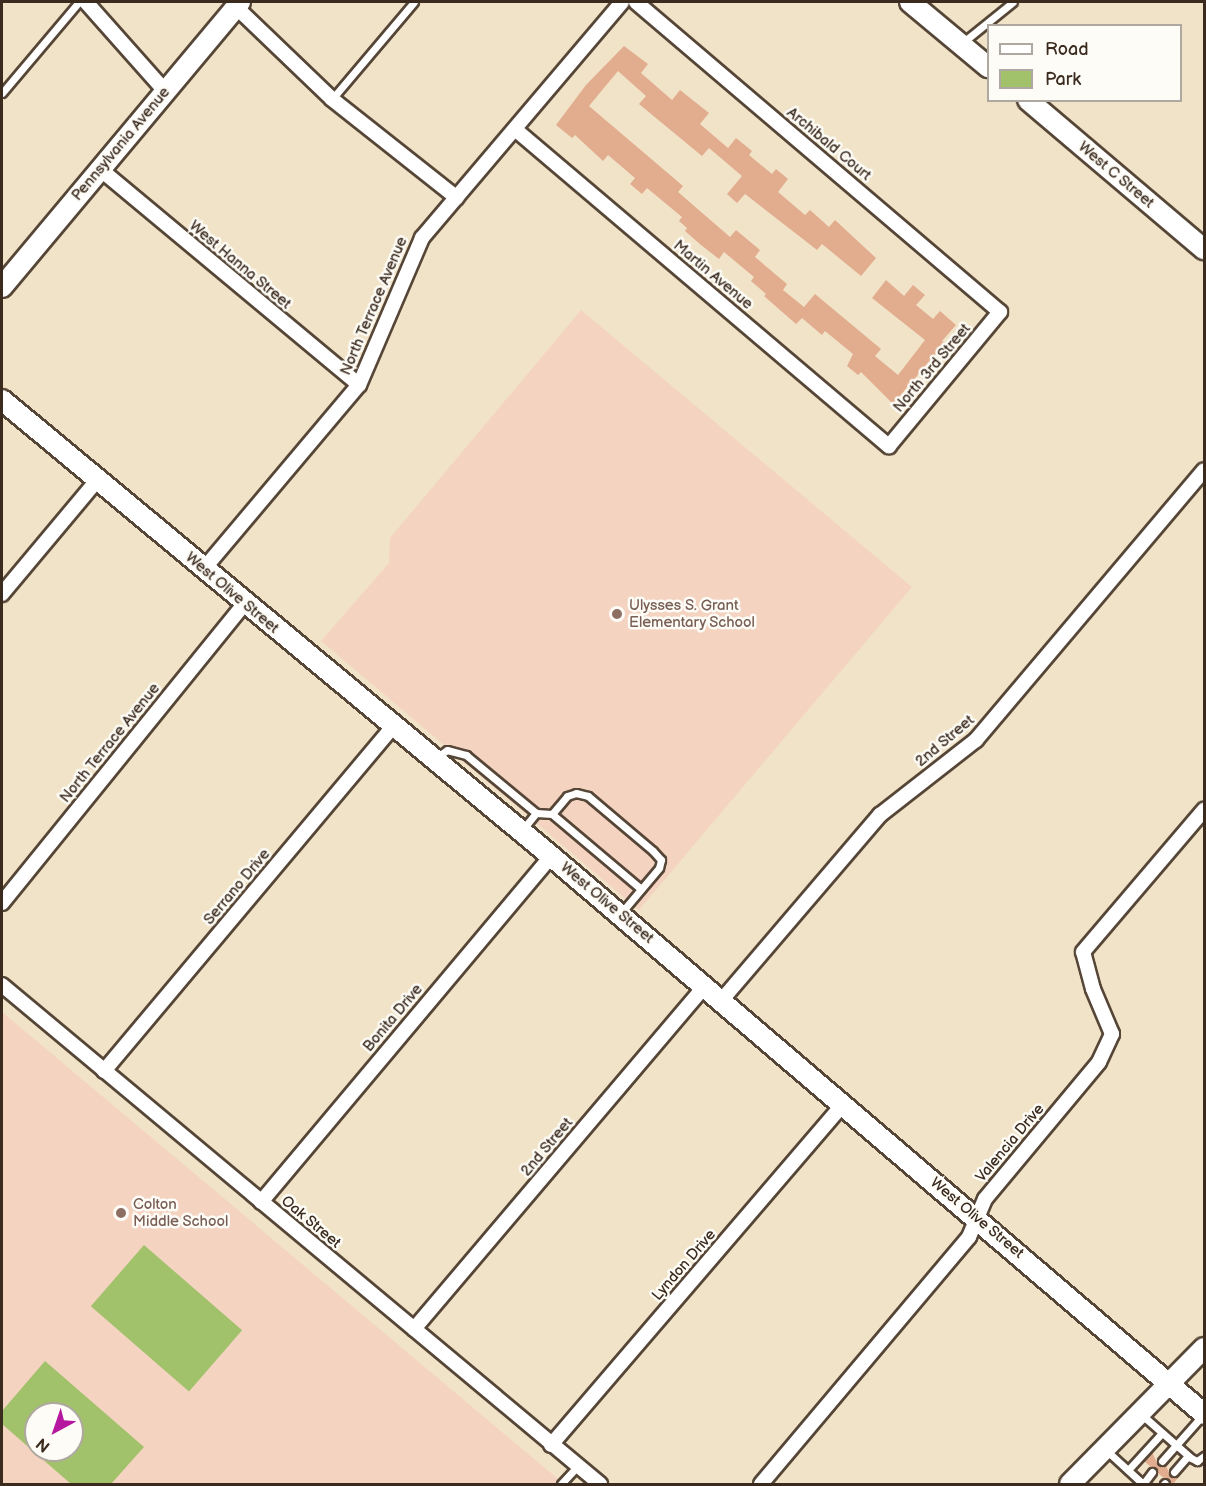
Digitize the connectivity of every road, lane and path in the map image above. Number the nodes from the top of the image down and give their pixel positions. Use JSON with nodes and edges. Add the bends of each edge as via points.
{"nodes":[{"id":1,"x":79,"y":2,"type":"edge"},
{"id":2,"x":86,"y":2,"type":"edge"},
{"id":3,"x":414,"y":2,"type":"edge"},
{"id":4,"x":622,"y":2,"type":"edge"},
{"id":5,"x":636,"y":2,"type":"edge"},
{"id":6,"x":910,"y":2,"type":"edge"},
{"id":7,"x":1013,"y":2,"type":"edge"},
{"id":8,"x":238,"y":4,"type":"edge"},
{"id":9,"x":961,"y":44,"type":"junction"},
{"id":10,"x":987,"y":66,"type":"edge"},
{"id":11,"x":165,"y":91,"type":"junction"},
{"id":12,"x":2,"y":93,"type":"edge"},
{"id":13,"x":333,"y":99,"type":"junction"},
{"id":14,"x":1030,"y":102,"type":"edge"},
{"id":15,"x":516,"y":130,"type":"junction"},
{"id":16,"x":100,"y":169,"type":"junction"},
{"id":17,"x":458,"y":198,"type":"junction"},
{"id":18,"x":1204,"y":249,"type":"edge"},
{"id":19,"x":2,"y":287,"type":"edge"},
{"id":20,"x":1000,"y":312,"type":"joint"},
{"id":21,"x":359,"y":385,"type":"junction"},
{"id":22,"x":2,"y":400,"type":"edge"},
{"id":23,"x":889,"y":446,"type":"joint"},
{"id":24,"x":1204,"y":470,"type":"edge"},
{"id":25,"x":99,"y":478,"type":"junction"},
{"id":26,"x":203,"y":570,"type":"junction"},
{"id":27,"x":2,"y":594,"type":"edge"},
{"id":28,"x":244,"y":604,"type":"junction"},
{"id":29,"x":394,"y":725,"type":"junction"},
{"id":30,"x":435,"y":758,"type":"junction"},
{"id":31,"x":1204,"y":810,"type":"edge"},
{"id":32,"x":536,"y":813,"type":"junction"},
{"id":33,"x":552,"y":814,"type":"junction"},
{"id":34,"x":521,"y":831,"type":"junction"},
{"id":35,"x":551,"y":856,"type":"junction"},
{"id":36,"x":641,"y":889,"type":"junction"},
{"id":37,"x":2,"y":903,"type":"edge"},
{"id":38,"x":620,"y":914,"type":"junction"},
{"id":39,"x":2,"y":986,"type":"edge"},
{"id":40,"x":705,"y":986,"type":"junction"},
{"id":41,"x":721,"y":1001,"type":"junction"},
{"id":42,"x":104,"y":1071,"type":"junction"},
{"id":43,"x":842,"y":1106,"type":"junction"},
{"id":44,"x":261,"y":1202,"type":"junction"},
{"id":45,"x":979,"y":1220,"type":"junction"},
{"id":46,"x":414,"y":1329,"type":"junction"},
{"id":47,"x":1204,"y":1348,"type":"edge"},
{"id":48,"x":1171,"y":1382,"type":"junction"},
{"id":49,"x":1140,"y":1413,"type":"junction"},
{"id":50,"x":1204,"y":1414,"type":"edge"},
{"id":51,"x":1162,"y":1433,"type":"junction"},
{"id":52,"x":551,"y":1445,"type":"junction"},
{"id":53,"x":1176,"y":1446,"type":"junction"},
{"id":54,"x":1105,"y":1449,"type":"junction"},
{"id":55,"x":1188,"y":1456,"type":"junction"},
{"id":56,"x":1204,"y":1456,"type":"edge"},
{"id":57,"x":1162,"y":1461,"type":"dead end"},
{"id":58,"x":578,"y":1466,"type":"junction"},
{"id":59,"x":1128,"y":1470,"type":"junction"},
{"id":60,"x":1174,"y":1472,"type":"dead end"},
{"id":61,"x":1152,"y":1473,"type":"dead end"},
{"id":62,"x":1143,"y":1484,"type":"edge"},
{"id":63,"x":561,"y":1485,"type":"edge"},
{"id":64,"x":600,"y":1485,"type":"edge"},
{"id":65,"x":761,"y":1485,"type":"edge"},
{"id":66,"x":1070,"y":1485,"type":"edge"}],
"edges":[{"from":1,"to":12,"type":"lane"},
{"from":2,"to":11,"type":"street"},
{"from":3,"to":13,"type":"lane"},
{"from":4,"to":15,"type":"street","name":"North Terrace Avenue"},
{"from":5,"to":20,"type":"street","name":"Archibald Court"},
{"from":6,"to":9,"type":"street"},
{"from":7,"to":9,"type":"lane"},
{"from":8,"to":11,"type":"street","name":"Pennsylvania Avenue"},
{"from":8,"to":13,"type":"street"},
{"from":9,"to":10,"type":"street"},
{"from":11,"to":16,"type":"street","name":"Pennsylvania Avenue"},
{"from":13,"to":17,"type":"street"},
{"from":14,"to":18,"type":"street","name":"West C Street"},
{"from":15,"to":17,"type":"street","name":"North Terrace Avenue"},
{"from":15,"to":23,"type":"street","name":"Martin Avenue"},
{"from":16,"to":19,"type":"street","name":"Pennsylvania Avenue"},
{"from":16,"to":21,"type":"street","name":"West Hanna Street"},
{"from":17,"to":21,"type":"street","name":"North Terrace Avenue","via":[[422,238]]},
{"from":20,"to":23,"type":"street","name":"North 3rd Street"},
{"from":21,"to":26,"type":"street","name":"North Terrace Avenue"},
{"from":22,"to":25,"type":"street","name":"West Olive Street"},
{"from":24,"to":41,"type":"street","name":"2nd Street","via":[[976,740],[880,815]]},
{"from":25,"to":26,"type":"street","name":"West Olive Street"},
{"from":25,"to":27,"type":"street"},
{"from":26,"to":28,"type":"street","name":"West Olive Street"},
{"from":28,"to":29,"type":"street","name":"West Olive Street"},
{"from":28,"to":37,"type":"street","name":"North Terrace Avenue"},
{"from":29,"to":30,"type":"street","name":"West Olive Street"},
{"from":29,"to":42,"type":"street","name":"Serrano Drive"},
{"from":30,"to":32,"type":"lane","via":[[447,750],[466,754]]},
{"from":30,"to":34,"type":"street","name":"West Olive Street"},
{"from":31,"to":45,"type":"street","name":"Valencia Drive","via":[[1083,952],[1112,1034],[1099,1062],[985,1199]]},
{"from":32,"to":33,"type":"lane"},
{"from":32,"to":34,"type":"lane"},
{"from":33,"to":36,"type":"lane"},
{"from":33,"to":36,"type":"lane","via":[[567,796],[588,796],[637,837],[661,860]]},
{"from":34,"to":35,"type":"street","name":"West Olive Street"},
{"from":35,"to":38,"type":"street","name":"West Olive Street"},
{"from":35,"to":44,"type":"street","name":"Bonita Drive"},
{"from":36,"to":38,"type":"lane"},
{"from":38,"to":40,"type":"street","name":"West Olive Street"},
{"from":39,"to":42,"type":"street","name":"Oak Street"},
{"from":40,"to":41,"type":"street","name":"West Olive Street"},
{"from":40,"to":46,"type":"street","name":"2nd Street"},
{"from":41,"to":43,"type":"street","name":"West Olive Street"},
{"from":42,"to":44,"type":"street","name":"Oak Street"},
{"from":43,"to":45,"type":"street","name":"West Olive Street"},
{"from":43,"to":52,"type":"street","name":"Lyndon Drive"},
{"from":44,"to":46,"type":"street","name":"Oak Street"},
{"from":45,"to":48,"type":"street","name":"West Olive Street"},
{"from":45,"to":65,"type":"street","name":"Valencia Drive"},
{"from":46,"to":52,"type":"street","name":"Oak Street"},
{"from":47,"to":48,"type":"street"},
{"from":48,"to":49,"type":"street"},
{"from":48,"to":50,"type":"street","name":"West Olive Street"},
{"from":49,"to":51,"type":"lane"},
{"from":49,"to":54,"type":"street"},
{"from":50,"to":53,"type":"lane"},
{"from":51,"to":53,"type":"lane"},
{"from":51,"to":59,"type":"lane"},
{"from":52,"to":58,"type":"street","name":"Oak Street"},
{"from":53,"to":55,"type":"lane"},
{"from":53,"to":57,"type":"lane"},
{"from":54,"to":59,"type":"lane"},
{"from":54,"to":66,"type":"street"},
{"from":55,"to":56,"type":"lane","via":[[1197,1461]]},
{"from":55,"to":60,"type":"lane"},
{"from":58,"to":63,"type":"lane"},
{"from":58,"to":64,"type":"street","name":"Oak Street"},
{"from":59,"to":62,"type":"lane"},
{"from":61,"to":62,"type":"lane"}]}
